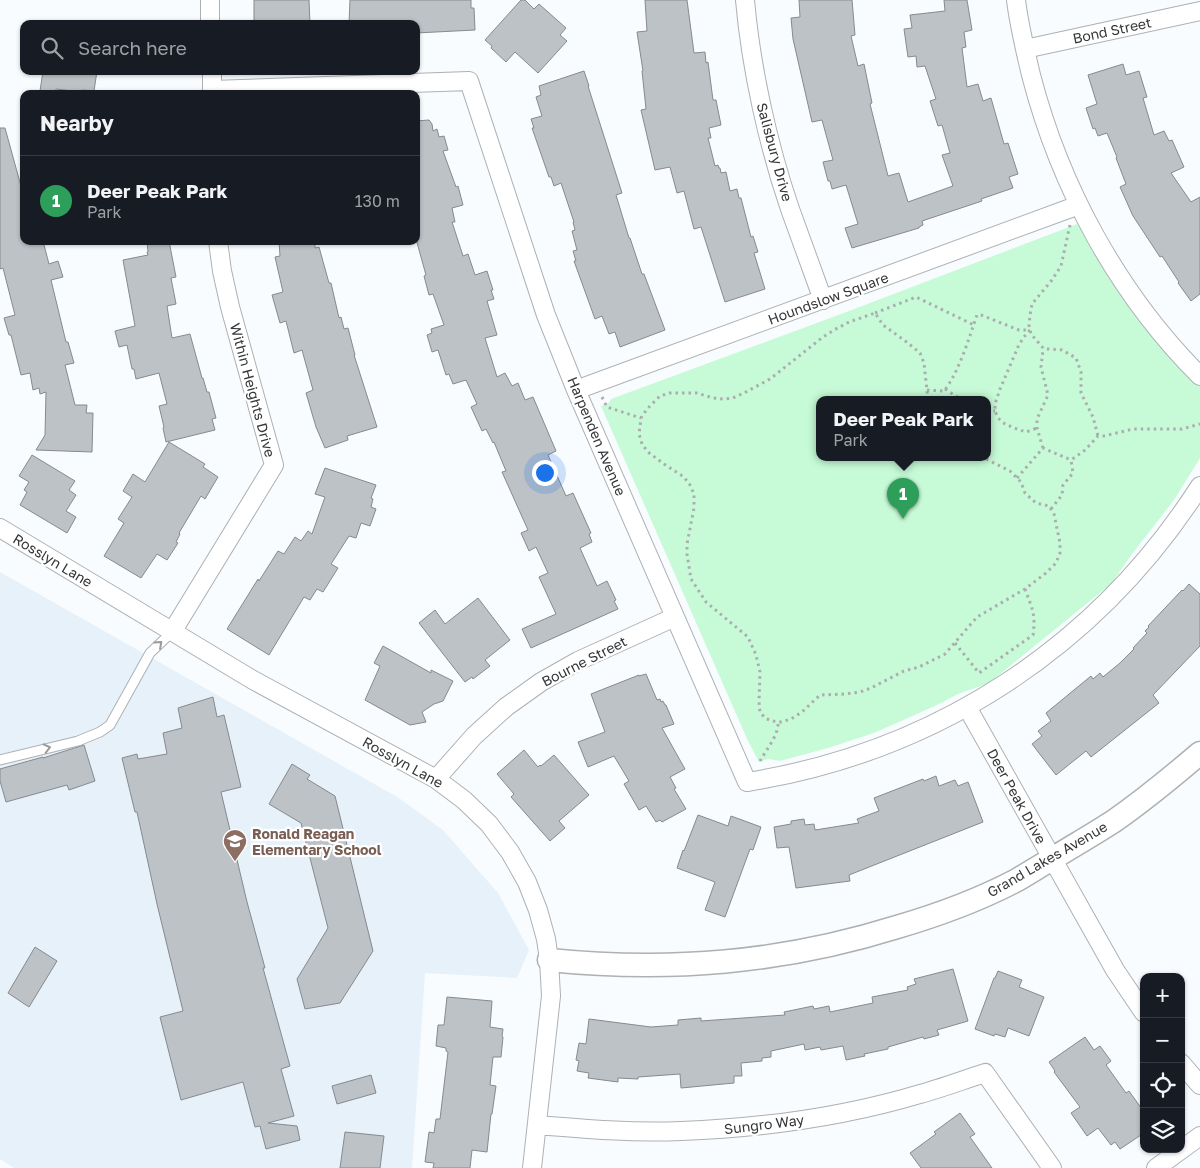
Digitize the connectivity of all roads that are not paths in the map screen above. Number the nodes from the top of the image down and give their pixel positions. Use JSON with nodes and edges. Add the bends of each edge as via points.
{"nodes":[{"id":1,"x":210,"y":0,"type":"edge"},
{"id":2,"x":745,"y":0,"type":"edge"},
{"id":3,"x":1016,"y":0,"type":"edge"},
{"id":4,"x":1200,"y":11,"type":"edge"},
{"id":5,"x":210,"y":20,"type":"edge"},
{"id":6,"x":1025,"y":49,"type":"junction"},
{"id":7,"x":212,"y":75,"type":"edge"},
{"id":8,"x":212,"y":90,"type":"edge"},
{"id":9,"x":259,"y":90,"type":"edge"},
{"id":10,"x":1076,"y":206,"type":"junction"},
{"id":11,"x":219,"y":245,"type":"edge"},
{"id":12,"x":823,"y":300,"type":"junction"},
{"id":13,"x":1200,"y":376,"type":"edge"},
{"id":14,"x":576,"y":390,"type":"junction"},
{"id":15,"x":1200,"y":486,"type":"edge"},
{"id":16,"x":2,"y":534,"type":"edge"},
{"id":17,"x":675,"y":617,"type":"junction"},
{"id":18,"x":172,"y":632,"type":"junction"},
{"id":19,"x":967,"y":707,"type":"junction"},
{"id":20,"x":1200,"y":753,"type":"edge"},
{"id":21,"x":0,"y":760,"type":"edge"},
{"id":22,"x":436,"y":779,"type":"junction"},
{"id":23,"x":1052,"y":859,"type":"junction"},
{"id":24,"x":549,"y":960,"type":"junction"},
{"id":25,"x":1140,"y":1007,"type":"edge"},
{"id":26,"x":1182,"y":1063,"type":"edge"},
{"id":27,"x":1200,"y":1085,"type":"edge"},
{"id":28,"x":537,"y":1125,"type":"junction"},
{"id":29,"x":1200,"y":1136,"type":"edge"},
{"id":30,"x":532,"y":1168,"type":"edge"},
{"id":31,"x":1052,"y":1168,"type":"edge"},
{"id":32,"x":1156,"y":1168,"type":"edge"}],
"edges":[{"from":1,"to":5,"type":"street"},
{"from":2,"to":12,"type":"street","name":"Salisbury Drive","via":[[756,77],[771,144]]},
{"from":3,"to":6,"type":"street"},
{"from":4,"to":6,"type":"street","name":"Bond Street"},
{"from":6,"to":10,"type":"street","via":[[1038,102]]},
{"from":7,"to":8,"type":"street"},
{"from":9,"to":14,"type":"street","name":"Harpenden Avenue","via":[[469,81],[546,315]]},
{"from":10,"to":12,"type":"street","name":"Houndslow Square"},
{"from":10,"to":13,"type":"street","via":[[1127,288]]},
{"from":11,"to":18,"type":"street","name":"Within Heights Drive","via":[[230,307],[274,465]]},
{"from":12,"to":14,"type":"street","name":"Houndslow Square"},
{"from":14,"to":17,"type":"street","name":"Harpenden Avenue"},
{"from":15,"to":19,"type":"street","via":[[1154,550],[1083,624],[1039,660]]},
{"from":16,"to":18,"type":"street","name":"Rosslyn Lane"},
{"from":17,"to":19,"type":"street","name":"Harpenden Avenue","via":[[747,782],[820,767],[874,750]]},
{"from":17,"to":22,"type":"street","name":"Bourne Street","via":[[578,661],[541,682],[474,736]]},
{"from":21,"to":18,"type":"lane","one_way":true,"via":[[78,741],[105,729],[150,653]]},
{"from":18,"to":22,"type":"street","name":"Rosslyn Lane","via":[[253,680]]},
{"from":19,"to":23,"type":"street","name":"Deer Peak Drive"},
{"from":20,"to":23,"type":"street","name":"Grand Lakes Avenue","via":[[1113,821]]},
{"from":22,"to":24,"type":"street","name":"Rosslyn Lane","via":[[489,824],[510,852],[538,910]]},
{"from":23,"to":24,"type":"street","name":"Grand Lakes Avenue","via":[[1017,880],[932,916],[811,950],[696,964],[639,966]]},
{"from":23,"to":25,"type":"street","name":"Deer Peak Drive","via":[[1115,970]]},
{"from":24,"to":28,"type":"street","name":"Rosslyn Lane","via":[[551,996]]},
{"from":26,"to":27,"type":"street"},
{"from":28,"to":30,"type":"street","name":"Rosslyn Lane"},
{"from":28,"to":31,"type":"street","name":"Sungro Way","via":[[610,1131],[679,1131],[770,1124],[861,1108],[985,1073]]},
{"from":29,"to":32,"type":"street"}]}
